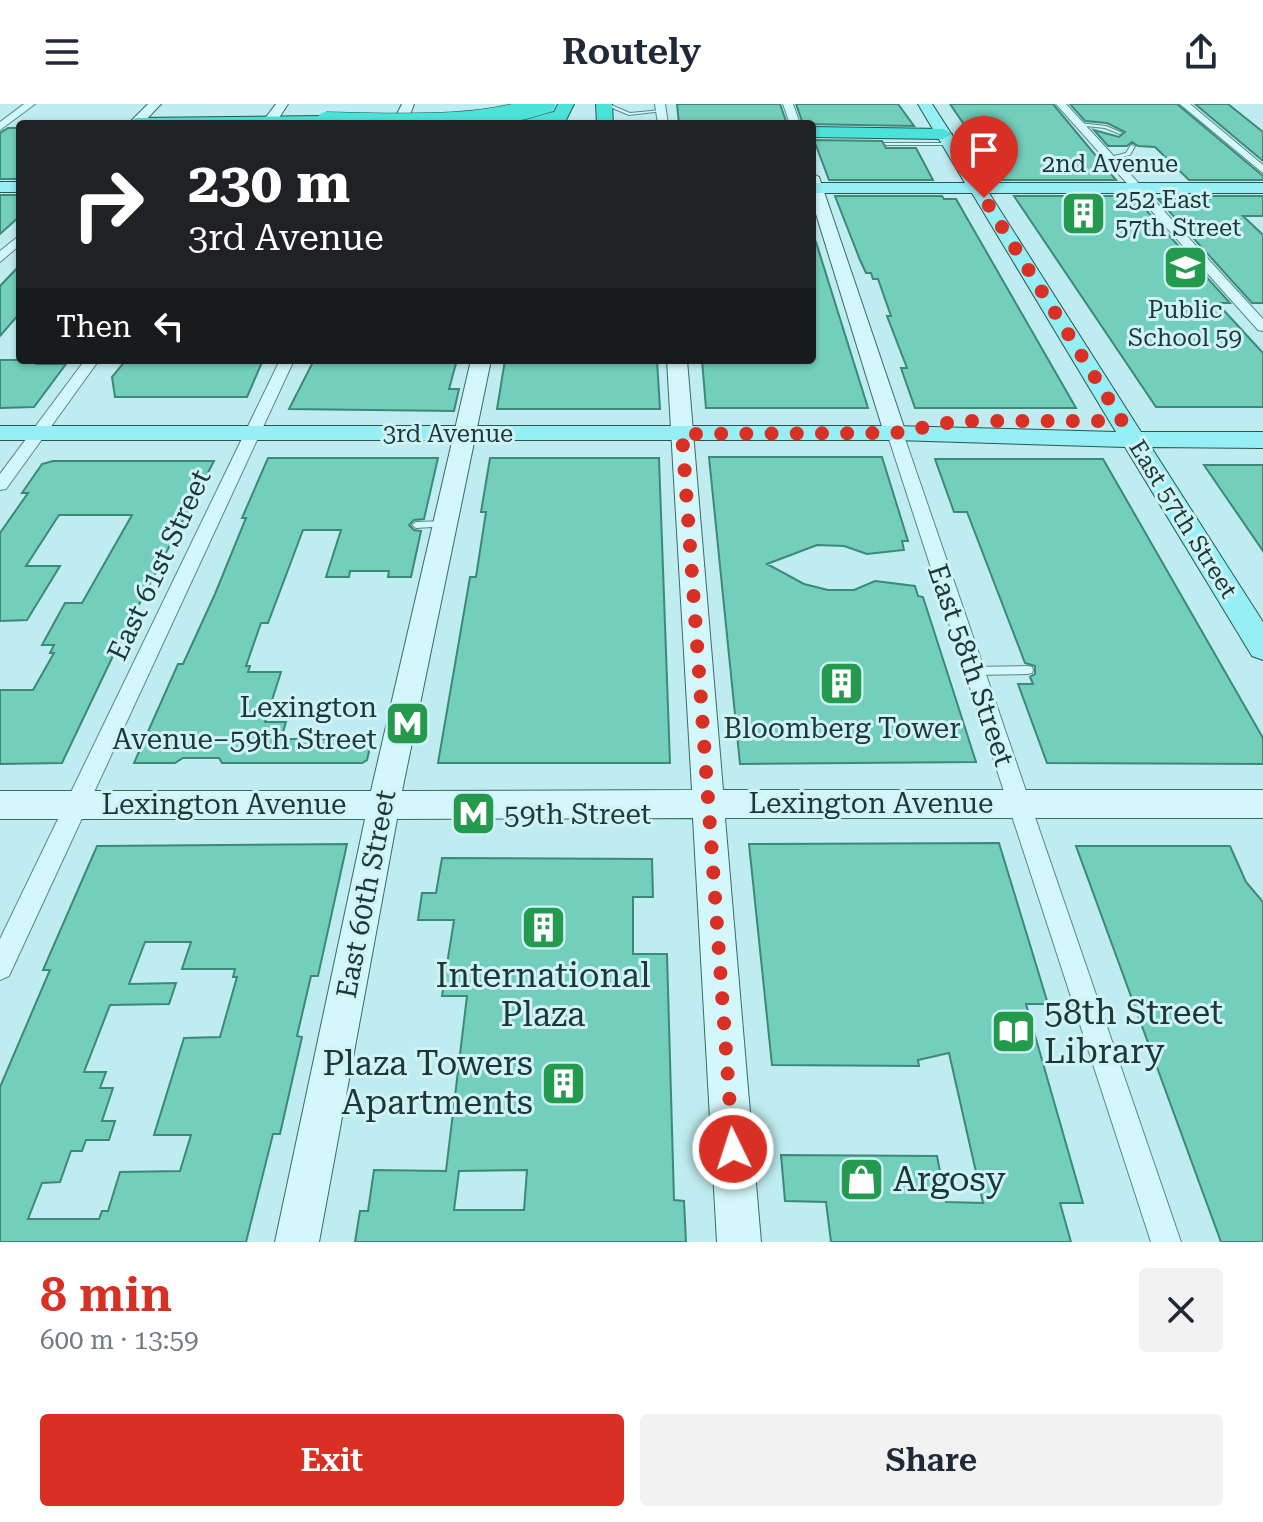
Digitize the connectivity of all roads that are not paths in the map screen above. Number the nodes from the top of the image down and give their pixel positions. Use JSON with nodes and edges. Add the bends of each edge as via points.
{"nodes":[{"id":1,"x":30,"y":104,"type":"edge"},
{"id":2,"x":155,"y":104,"type":"edge"},
{"id":3,"x":408,"y":104,"type":"edge"},
{"id":4,"x":546,"y":104,"type":"edge"},
{"id":5,"x":566,"y":104,"type":"edge"},
{"id":6,"x":605,"y":104,"type":"edge"},
{"id":7,"x":925,"y":104,"type":"edge"},
{"id":8,"x":1061,"y":104,"type":"edge"},
{"id":9,"x":661,"y":107,"type":"edge"},
{"id":10,"x":1187,"y":109,"type":"edge"},
{"id":11,"x":532,"y":116,"type":"edge"},
{"id":12,"x":402,"y":118,"type":"dead end"},
{"id":13,"x":139,"y":120,"type":"edge"},
{"id":14,"x":475,"y":120,"type":"edge"},
{"id":15,"x":504,"y":120,"type":"edge"},
{"id":16,"x":591,"y":120,"type":"edge"},
{"id":17,"x":1079,"y":124,"type":"junction"},
{"id":18,"x":0,"y":127,"type":"edge"},
{"id":19,"x":816,"y":132,"type":"edge"},
{"id":20,"x":1120,"y":133,"type":"dead end"},
{"id":21,"x":946,"y":139,"type":"junction"},
{"id":22,"x":886,"y":144,"type":"dead end"},
{"id":23,"x":1133,"y":146,"type":"dead end"},
{"id":24,"x":1109,"y":158,"type":"junction"},
{"id":25,"x":1263,"y":170,"type":"edge"},
{"id":26,"x":816,"y":184,"type":"edge"},
{"id":27,"x":978,"y":188,"type":"junction"},
{"id":28,"x":1137,"y":188,"type":"junction"},
{"id":29,"x":1263,"y":188,"type":"edge"},
{"id":30,"x":816,"y":193,"type":"edge"},
{"id":31,"x":16,"y":242,"type":"edge"},
{"id":32,"x":0,"y":258,"type":"edge"},
{"id":33,"x":1263,"y":327,"type":"edge"},
{"id":34,"x":89,"y":364,"type":"edge"},
{"id":35,"x":285,"y":364,"type":"edge"},
{"id":36,"x":480,"y":364,"type":"edge"},
{"id":37,"x":677,"y":364,"type":"edge"},
{"id":38,"x":1014,"y":421,"type":"junction"},
{"id":39,"x":1263,"y":421,"type":"edge"},
{"id":40,"x":1128,"y":430,"type":"junction"},
{"id":41,"x":253,"y":432,"type":"junction"},
{"id":42,"x":0,"y":433,"type":"edge"},
{"id":43,"x":39,"y":433,"type":"junction"},
{"id":44,"x":895,"y":433,"type":"junction"},
{"id":45,"x":464,"y":434,"type":"junction"},
{"id":46,"x":682,"y":434,"type":"junction"},
{"id":47,"x":1079,"y":439,"type":"junction"},
{"id":48,"x":1263,"y":440,"type":"edge"},
{"id":49,"x":0,"y":485,"type":"edge"},
{"id":50,"x":1263,"y":648,"type":"edge"},
{"id":51,"x":1028,"y":670,"type":"dead end"},
{"id":52,"x":973,"y":671,"type":"junction"},
{"id":53,"x":77,"y":804,"type":"junction"},
{"id":54,"x":384,"y":804,"type":"junction"},
{"id":55,"x":708,"y":804,"type":"junction"},
{"id":56,"x":1019,"y":804,"type":"junction"},
{"id":57,"x":1263,"y":804,"type":"edge"},
{"id":58,"x":0,"y":805,"type":"edge"},
{"id":59,"x":0,"y":967,"type":"edge"},
{"id":60,"x":297,"y":1242,"type":"edge"},
{"id":61,"x":739,"y":1242,"type":"edge"},
{"id":62,"x":1166,"y":1242,"type":"edge"}],
"edges":[{"from":1,"to":18,"type":"street"},
{"from":2,"to":13,"type":"main road"},
{"from":3,"to":12,"type":"main road"},
{"from":4,"to":14,"type":"highway","bridge":true},
{"from":5,"to":11,"type":"highway","via":[[557,117]]},
{"from":6,"to":9,"type":"lane","via":[[629,114]]},
{"from":6,"to":16,"type":"highway"},
{"from":7,"to":21,"type":"main road","name":"East 57th Street"},
{"from":8,"to":17,"type":"street"},
{"from":10,"to":25,"type":"street"},
{"from":11,"to":15,"type":"main road"},
{"from":17,"to":20,"type":"lane"},
{"from":17,"to":24,"type":"street"},
{"from":19,"to":21,"type":"highway"},
{"from":21,"to":22,"type":"lane"},
{"from":21,"to":27,"type":"main road","name":"East 57th Street"},
{"from":23,"to":24,"type":"lane","via":[[1128,154]]},
{"from":24,"to":28,"type":"street"},
{"from":26,"to":27,"type":"main road","name":"2nd Avenue"},
{"from":27,"to":28,"type":"main road","name":"2nd Avenue"},
{"from":27,"to":40,"type":"main road","name":"East 57th Street"},
{"from":28,"to":29,"type":"main road","name":"2nd Avenue"},
{"from":28,"to":33,"type":"street"},
{"from":30,"to":44,"type":"main road","name":"East 58th Street"},
{"from":31,"to":32,"type":"street"},
{"from":34,"to":43,"type":"street"},
{"from":35,"to":41,"type":"street","name":"East 61st Street"},
{"from":36,"to":45,"type":"main road","name":"East 60th Street"},
{"from":37,"to":46,"type":"main road"},
{"from":38,"to":40,"type":"main road","name":"3rd Avenue"},
{"from":38,"to":44,"type":"main road","name":"3rd Avenue","via":[[957,421]]},
{"from":38,"to":47,"type":"main road"},
{"from":39,"to":40,"type":"main road","name":"3rd Avenue"},
{"from":40,"to":47,"type":"main road","name":"3rd Avenue"},
{"from":40,"to":48,"type":"main road","name":"3rd Avenue"},
{"from":40,"to":50,"type":"main road","name":"East 57th Street"},
{"from":41,"to":43,"type":"main road","name":"3rd Avenue"},
{"from":41,"to":45,"type":"main road","name":"3rd Avenue"},
{"from":41,"to":53,"type":"street","name":"East 61st Street"},
{"from":42,"to":43,"type":"main road","name":"3rd Avenue"},
{"from":43,"to":49,"type":"street"},
{"from":44,"to":46,"type":"main road","name":"3rd Avenue"},
{"from":44,"to":47,"type":"main road","name":"3rd Avenue"},
{"from":44,"to":52,"type":"street","name":"East 58th Street"},
{"from":45,"to":46,"type":"main road","name":"3rd Avenue"},
{"from":45,"to":54,"type":"main road","name":"East 60th Street","via":[[430,524]]},
{"from":46,"to":55,"type":"main road"},
{"from":51,"to":52,"type":"lane"},
{"from":52,"to":56,"type":"street","name":"East 58th Street"},
{"from":53,"to":54,"type":"main road","name":"Lexington Avenue"},
{"from":53,"to":58,"type":"main road","name":"Lexington Avenue"},
{"from":53,"to":59,"type":"street","name":"East 61st Street"},
{"from":54,"to":55,"type":"main road","name":"Lexington Avenue"},
{"from":54,"to":60,"type":"main road","name":"East 60th Street"},
{"from":55,"to":56,"type":"main road","name":"Lexington Avenue"},
{"from":55,"to":61,"type":"main road"},
{"from":56,"to":57,"type":"main road","name":"Lexington Avenue"},
{"from":56,"to":62,"type":"street","name":"East 58th Street"}]}
